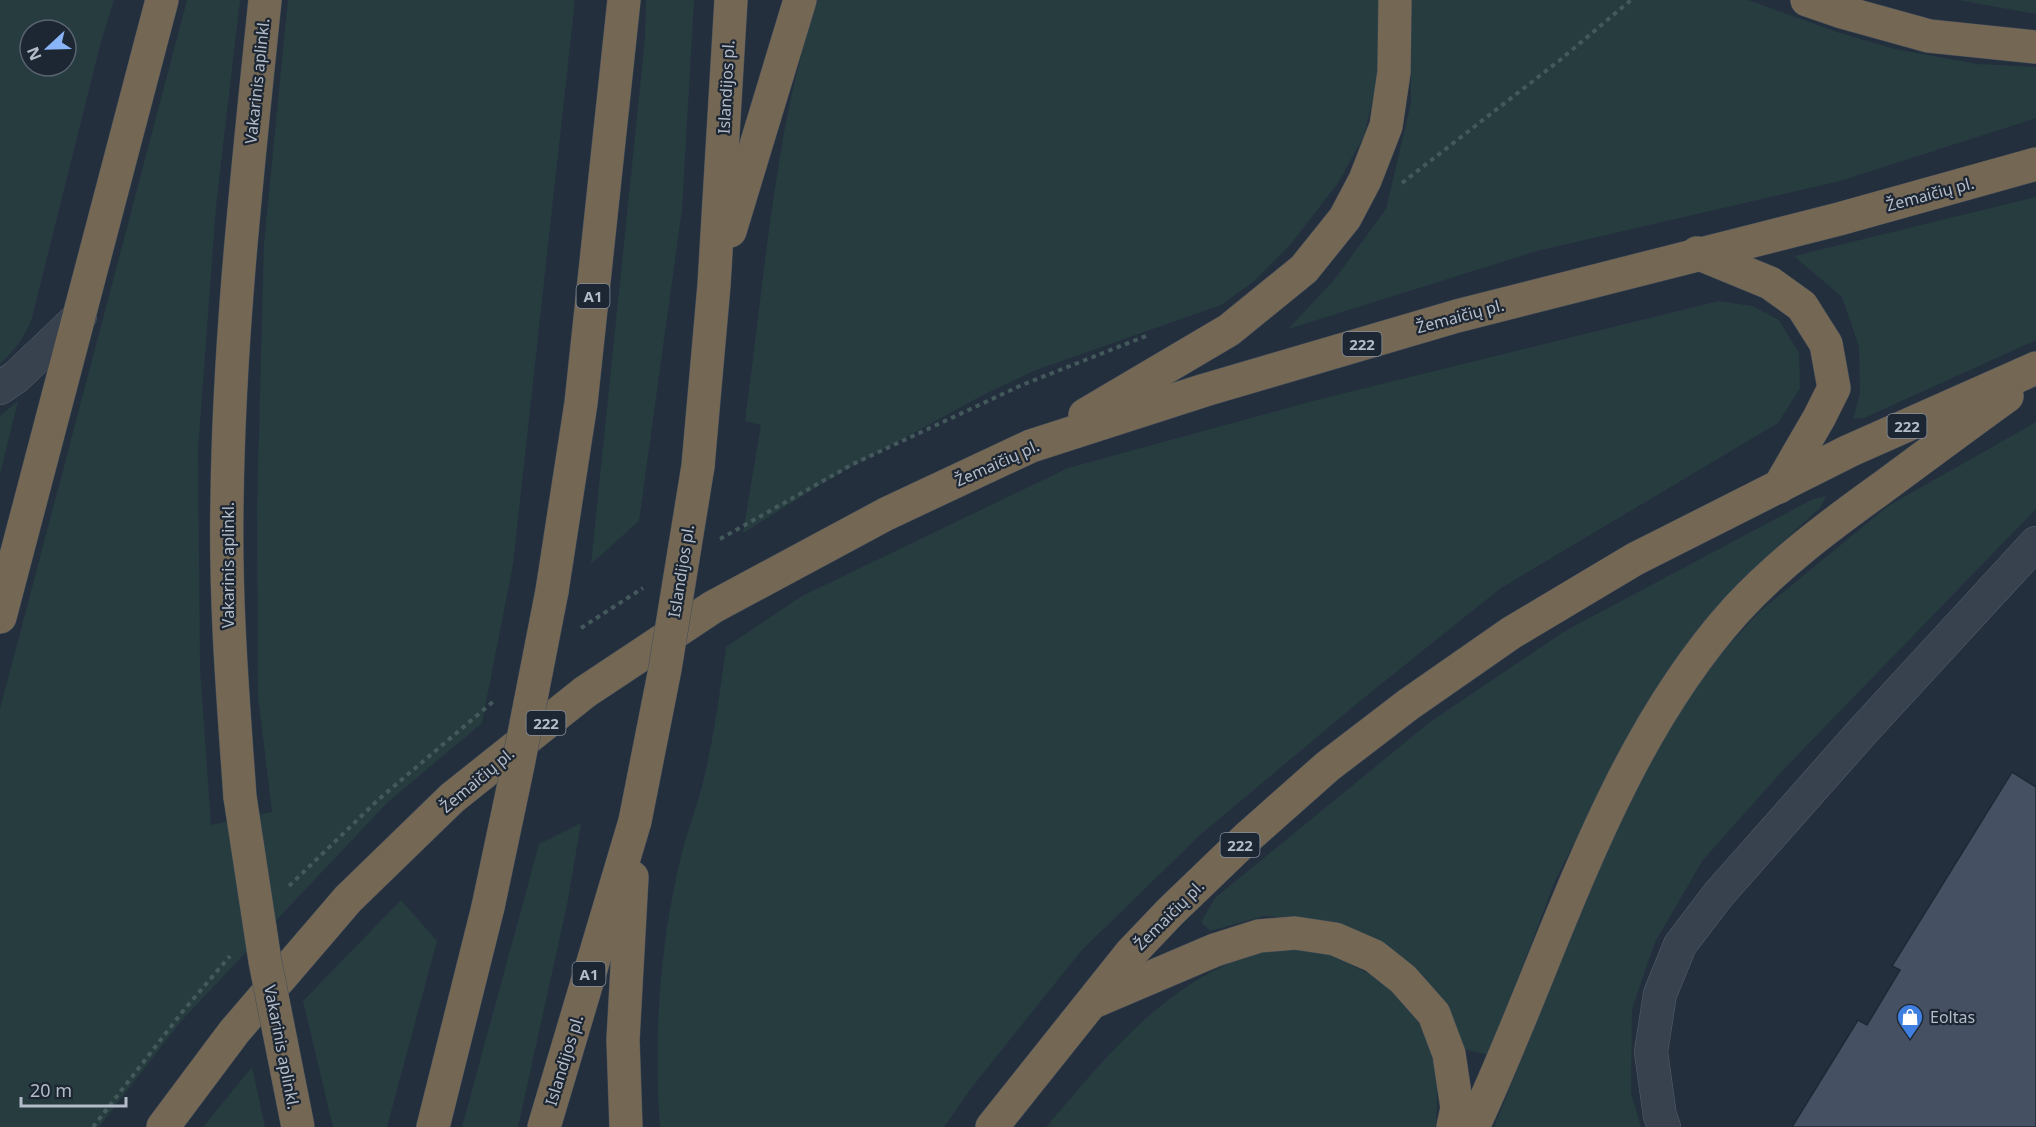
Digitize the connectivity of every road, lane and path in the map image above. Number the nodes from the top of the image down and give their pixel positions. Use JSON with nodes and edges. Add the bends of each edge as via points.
{"nodes":[{"id":1,"x":162,"y":0,"type":"edge"},
{"id":2,"x":266,"y":0,"type":"edge"},
{"id":3,"x":624,"y":0,"type":"edge"},
{"id":4,"x":730,"y":0,"type":"edge"},
{"id":5,"x":800,"y":0,"type":"edge"},
{"id":6,"x":1395,"y":0,"type":"edge"},
{"id":7,"x":1807,"y":0,"type":"edge"},
{"id":8,"x":2036,"y":47,"type":"edge"},
{"id":9,"x":2036,"y":164,"type":"edge"},
{"id":10,"x":1697,"y":254,"type":"junction"},
{"id":11,"x":714,"y":285,"type":"junction"},
{"id":12,"x":80,"y":316,"type":"junction"},
{"id":13,"x":2036,"y":368,"type":"edge"},
{"id":14,"x":2036,"y":375,"type":"edge"},
{"id":15,"x":0,"y":388,"type":"edge"},
{"id":16,"x":1031,"y":446,"type":"junction"},
{"id":17,"x":1779,"y":487,"type":"junction"},
{"id":18,"x":2036,"y":543,"type":"edge"},
{"id":19,"x":0,"y":617,"type":"edge"},
{"id":20,"x":635,"y":821,"type":"junction"},
{"id":21,"x":1089,"y":1004,"type":"junction"},
{"id":22,"x":163,"y":1127,"type":"edge"},
{"id":23,"x":298,"y":1127,"type":"edge"},
{"id":24,"x":433,"y":1127,"type":"edge"},
{"id":25,"x":544,"y":1127,"type":"edge"},
{"id":26,"x":626,"y":1127,"type":"edge"},
{"id":27,"x":992,"y":1127,"type":"edge"},
{"id":28,"x":1453,"y":1127,"type":"edge"},
{"id":29,"x":1473,"y":1127,"type":"edge"},
{"id":30,"x":1664,"y":1127,"type":"edge"}],
"edges":[{"from":1,"to":12,"type":"highway"},
{"from":2,"to":23,"type":"highway","name":"Vakarinis aplinkl.","bridge":true,"via":[[234,335],[227,502],[228,640],[240,797],[265,961]]},
{"from":3,"to":24,"type":"highway","number":"A1","bridge":true,"via":[[581,402],[552,591],[488,907]]},
{"from":4,"to":11,"type":"highway","name":"Islandijos pl.","number":"A1"},
{"from":5,"to":11,"type":"highway"},
{"from":6,"to":16,"type":"highway","via":[[1394,72],[1386,126],[1345,218],[1304,269],[1229,330]]},
{"from":7,"to":8,"type":"highway","via":[[1929,36]]},
{"from":9,"to":10,"type":"highway","name":"Žemaičių pl.","number":"222"},
{"from":10,"to":16,"type":"highway","name":"Žemaičių pl.","number":"222","via":[[1457,315]]},
{"from":10,"to":17,"type":"highway","via":[[1770,283],[1802,306],[1827,344],[1834,388]]},
{"from":11,"to":20,"type":"highway","name":"Islandijos pl.","number":"A1","bridge":true,"via":[[698,466]]},
{"from":12,"to":15,"type":"street"},
{"from":12,"to":19,"type":"highway"},
{"from":13,"to":17,"type":"highway","name":"Žemaičių pl.","number":"222","via":[[1849,451]]},
{"from":14,"to":29,"type":"highway","via":[[1784,563],[1737,609],[1696,658],[1653,724],[1600,828]]},
{"from":16,"to":22,"type":"highway","name":"Žemaičių pl.","number":"222","via":[[886,514],[712,607],[585,692],[452,798],[348,899],[234,1032]]},
{"from":17,"to":21,"type":"highway","name":"Žemaičių pl.","number":"222","via":[[1624,565],[1511,633],[1409,704],[1328,766],[1249,836],[1130,954]]},
{"from":18,"to":30,"type":"street","via":[[1840,757],[1718,895],[1680,945],[1660,994],[1651,1052]]},
{"from":20,"to":25,"type":"highway","name":"Islandijos pl.","number":"A1"},
{"from":20,"to":26,"type":"highway","via":[[623,1040]]},
{"from":21,"to":27,"type":"highway","name":"Žemaičių pl.","number":"222"},
{"from":21,"to":28,"type":"highway","via":[[1215,950],[1259,936],[1296,933],[1335,939],[1374,956],[1403,979],[1434,1014],[1449,1054],[1457,1108]]}]}
